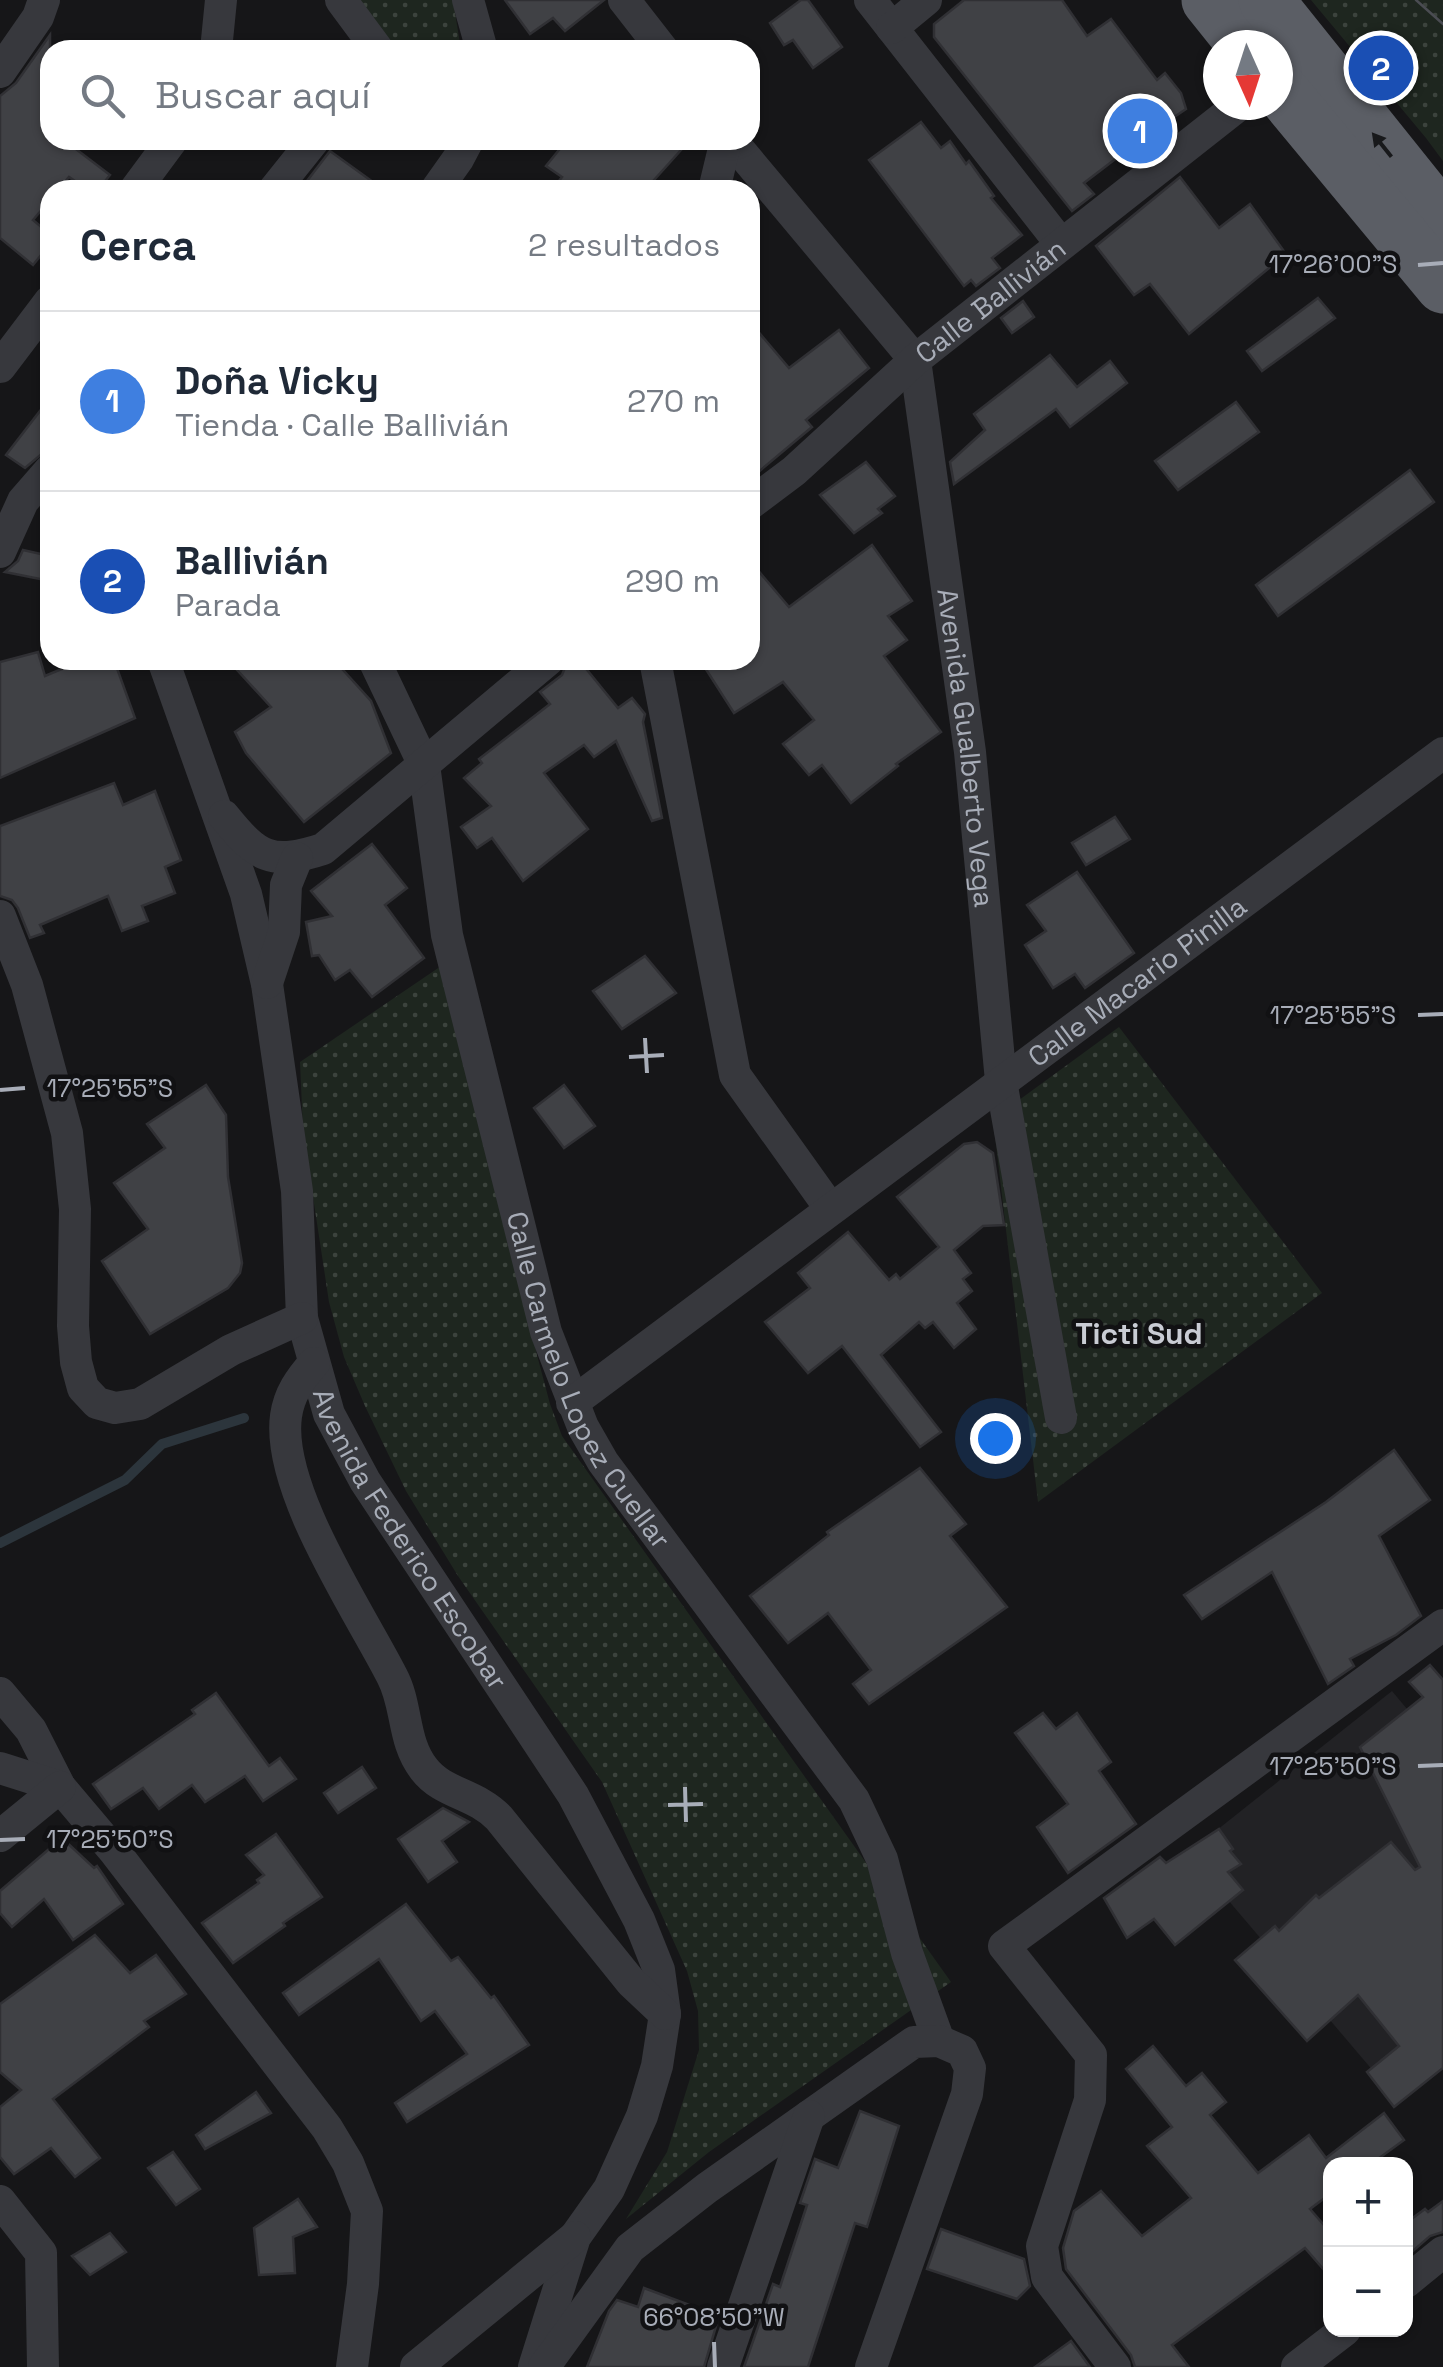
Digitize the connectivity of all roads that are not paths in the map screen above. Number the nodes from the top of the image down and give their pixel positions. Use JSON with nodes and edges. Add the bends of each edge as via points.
{"nodes":[{"id":1,"x":44,"y":0,"type":"edge"},
{"id":2,"x":221,"y":0,"type":"edge"},
{"id":3,"x":340,"y":0,"type":"edge"},
{"id":4,"x":468,"y":0,"type":"edge"},
{"id":5,"x":624,"y":0,"type":"edge"},
{"id":6,"x":870,"y":0,"type":"edge"},
{"id":7,"x":926,"y":0,"type":"edge"},
{"id":8,"x":1209,"y":0,"type":"edge"},
{"id":9,"x":1266,"y":0,"type":"edge"},
{"id":10,"x":892,"y":28,"type":"junction"},
{"id":11,"x":1232,"y":30,"type":"edge"},
{"id":12,"x":217,"y":40,"type":"edge"},
{"id":13,"x":370,"y":40,"type":"edge"},
{"id":14,"x":479,"y":40,"type":"edge"},
{"id":15,"x":655,"y":40,"type":"edge"},
{"id":16,"x":0,"y":72,"type":"edge"},
{"id":17,"x":1293,"y":105,"type":"edge"},
{"id":18,"x":1220,"y":120,"type":"edge"},
{"id":19,"x":165,"y":150,"type":"edge"},
{"id":20,"x":306,"y":150,"type":"edge"},
{"id":21,"x":455,"y":150,"type":"edge"},
{"id":22,"x":725,"y":150,"type":"edge"},
{"id":23,"x":736,"y":150,"type":"edge"},
{"id":24,"x":142,"y":180,"type":"edge"},
{"id":25,"x":282,"y":180,"type":"edge"},
{"id":26,"x":441,"y":180,"type":"edge"},
{"id":27,"x":717,"y":180,"type":"edge"},
{"id":28,"x":1443,"y":221,"type":"edge"},
{"id":29,"x":1061,"y":244,"type":"junction"},
{"id":30,"x":1443,"y":286,"type":"edge"},
{"id":31,"x":40,"y":314,"type":"edge"},
{"id":32,"x":915,"y":360,"type":"junction"},
{"id":33,"x":0,"y":367,"type":"edge"},
{"id":34,"x":40,"y":482,"type":"edge"},
{"id":35,"x":760,"y":496,"type":"edge"},
{"id":36,"x":0,"y":552,"type":"edge"},
{"id":37,"x":166,"y":670,"type":"edge"},
{"id":38,"x":379,"y":670,"type":"edge"},
{"id":39,"x":536,"y":670,"type":"edge"},
{"id":40,"x":657,"y":670,"type":"edge"},
{"id":41,"x":1443,"y":753,"type":"edge"},
{"id":42,"x":424,"y":765,"type":"junction"},
{"id":43,"x":210,"y":800,"type":"junction"},
{"id":44,"x":298,"y":858,"type":"junction"},
{"id":45,"x":0,"y":916,"type":"edge"},
{"id":46,"x":267,"y":984,"type":"junction"},
{"id":47,"x":1001,"y":1081,"type":"junction"},
{"id":48,"x":830,"y":1208,"type":"junction"},
{"id":49,"x":302,"y":1318,"type":"junction"},
{"id":50,"x":314,"y":1362,"type":"junction"},
{"id":51,"x":572,"y":1402,"type":"junction"},
{"id":52,"x":1061,"y":1418,"type":"dead end"},
{"id":53,"x":1443,"y":1626,"type":"edge"},
{"id":54,"x":0,"y":1693,"type":"edge"},
{"id":55,"x":0,"y":1768,"type":"edge"},
{"id":56,"x":60,"y":1787,"type":"junction"},
{"id":57,"x":0,"y":1836,"type":"edge"},
{"id":58,"x":665,"y":2014,"type":"junction"},
{"id":59,"x":940,"y":2040,"type":"junction"},
{"id":60,"x":809,"y":2116,"type":"junction"},
{"id":61,"x":0,"y":2202,"type":"edge"},
{"id":62,"x":575,"y":2238,"type":"junction"},
{"id":63,"x":1443,"y":2252,"type":"edge"},
{"id":64,"x":1413,"y":2276,"type":"edge"},
{"id":65,"x":1336,"y":2337,"type":"edge"},
{"id":66,"x":44,"y":2367,"type":"edge"},
{"id":67,"x":352,"y":2367,"type":"edge"},
{"id":68,"x":416,"y":2367,"type":"edge"},
{"id":69,"x":534,"y":2367,"type":"edge"},
{"id":70,"x":544,"y":2367,"type":"edge"},
{"id":71,"x":723,"y":2367,"type":"edge"},
{"id":72,"x":872,"y":2367,"type":"edge"},
{"id":73,"x":1115,"y":2367,"type":"edge"},
{"id":74,"x":1298,"y":2367,"type":"edge"}],
"edges":[{"from":1,"to":16,"type":"street"},
{"from":2,"to":12,"type":"street"},
{"from":3,"to":13,"type":"street"},
{"from":4,"to":14,"type":"street"},
{"from":5,"to":15,"type":"street"},
{"from":6,"to":10,"type":"street"},
{"from":7,"to":10,"type":"street"},
{"from":8,"to":11,"type":"highway"},
{"from":28,"to":9,"type":"highway","one_way":true},
{"from":10,"to":29,"type":"street"},
{"from":17,"to":30,"type":"highway"},
{"from":18,"to":29,"type":"street","name":"Calle Ballivián"},
{"from":19,"to":24,"type":"street"},
{"from":20,"to":25,"type":"street"},
{"from":21,"to":26,"type":"street"},
{"from":22,"to":27,"type":"street"},
{"from":23,"to":32,"type":"street"},
{"from":29,"to":32,"type":"street","name":"Calle Ballivián"},
{"from":31,"to":33,"type":"street"},
{"from":32,"to":35,"type":"street","name":"Calle Ballivián"},
{"from":32,"to":47,"type":"street","name":"Avenida Gualberto Vega","via":[[970,752]]},
{"from":34,"to":36,"type":"street"},
{"from":37,"to":43,"type":"street","name":"Avenida Federico Escobar"},
{"from":38,"to":42,"type":"street","name":"Calle Carmelo Lopez Cuellar"},
{"from":39,"to":42,"type":"street"},
{"from":40,"to":48,"type":"street","via":[[735,1074]]},
{"from":41,"to":47,"type":"street","name":"Calle Macario Pinilla"},
{"from":42,"to":44,"type":"street","via":[[324,849]]},
{"from":42,"to":51,"type":"street","name":"Calle Carmelo Lopez Cuellar","via":[[447,934],[546,1332]]},
{"from":43,"to":44,"type":"street","via":[[247,846]]},
{"from":43,"to":46,"type":"street","name":"Avenida Federico Escobar","via":[[246,894]]},
{"from":44,"to":46,"type":"street","via":[[286,885],[284,932]]},
{"from":45,"to":49,"type":"street","via":[[27,985],[67,1134],[74,1344],[84,1388],[97,1403],[140,1404]]},
{"from":46,"to":49,"type":"street","name":"Avenida Federico Escobar","via":[[297,1190]]},
{"from":47,"to":48,"type":"street","name":"Calle Macario Pinilla"},
{"from":47,"to":52,"type":"street","name":"Avenida Gualberto Vega"},
{"from":48,"to":51,"type":"street","name":"Calle Macario Pinilla"},
{"from":49,"to":50,"type":"street","name":"Avenida Federico Escobar"},
{"from":50,"to":58,"type":"street","name":"Avenida Federico Escobar","via":[[329,1414],[365,1481],[608,1859],[659,1970]]},
{"from":50,"to":58,"type":"street","via":[[296,1384],[286,1416],[288,1450],[301,1496],[394,1680],[408,1743],[442,1786],[485,1803],[631,1982]]},
{"from":51,"to":59,"type":"street","name":"Calle Carmelo Lopez Cuellar","via":[[603,1462],[854,1800],[882,1859]]},
{"from":53,"to":73,"type":"street","via":[[1004,1946],[1091,2055],[1090,2100],[1042,2246],[1047,2276]]},
{"from":54,"to":56,"type":"street","via":[[31,1730]]},
{"from":55,"to":56,"type":"street"},
{"from":56,"to":57,"type":"street"},
{"from":56,"to":67,"type":"street","via":[[348,2163],[367,2210]]},
{"from":58,"to":62,"type":"street","name":"Avenida Federico Escobar","via":[[642,2116],[609,2189]]},
{"from":59,"to":60,"type":"street","via":[[914,2042]]},
{"from":59,"to":72,"type":"street","name":"Calle Carmelo Lopez Cuellar","via":[[962,2051],[970,2068],[967,2094]]},
{"from":60,"to":70,"type":"street","via":[[630,2248]]},
{"from":60,"to":71,"type":"street"},
{"from":61,"to":66,"type":"street","via":[[40,2252]]},
{"from":62,"to":68,"type":"street"},
{"from":62,"to":69,"type":"street","name":"Avenida Federico Escobar"},
{"from":63,"to":64,"type":"street"},
{"from":65,"to":74,"type":"street"}]}
